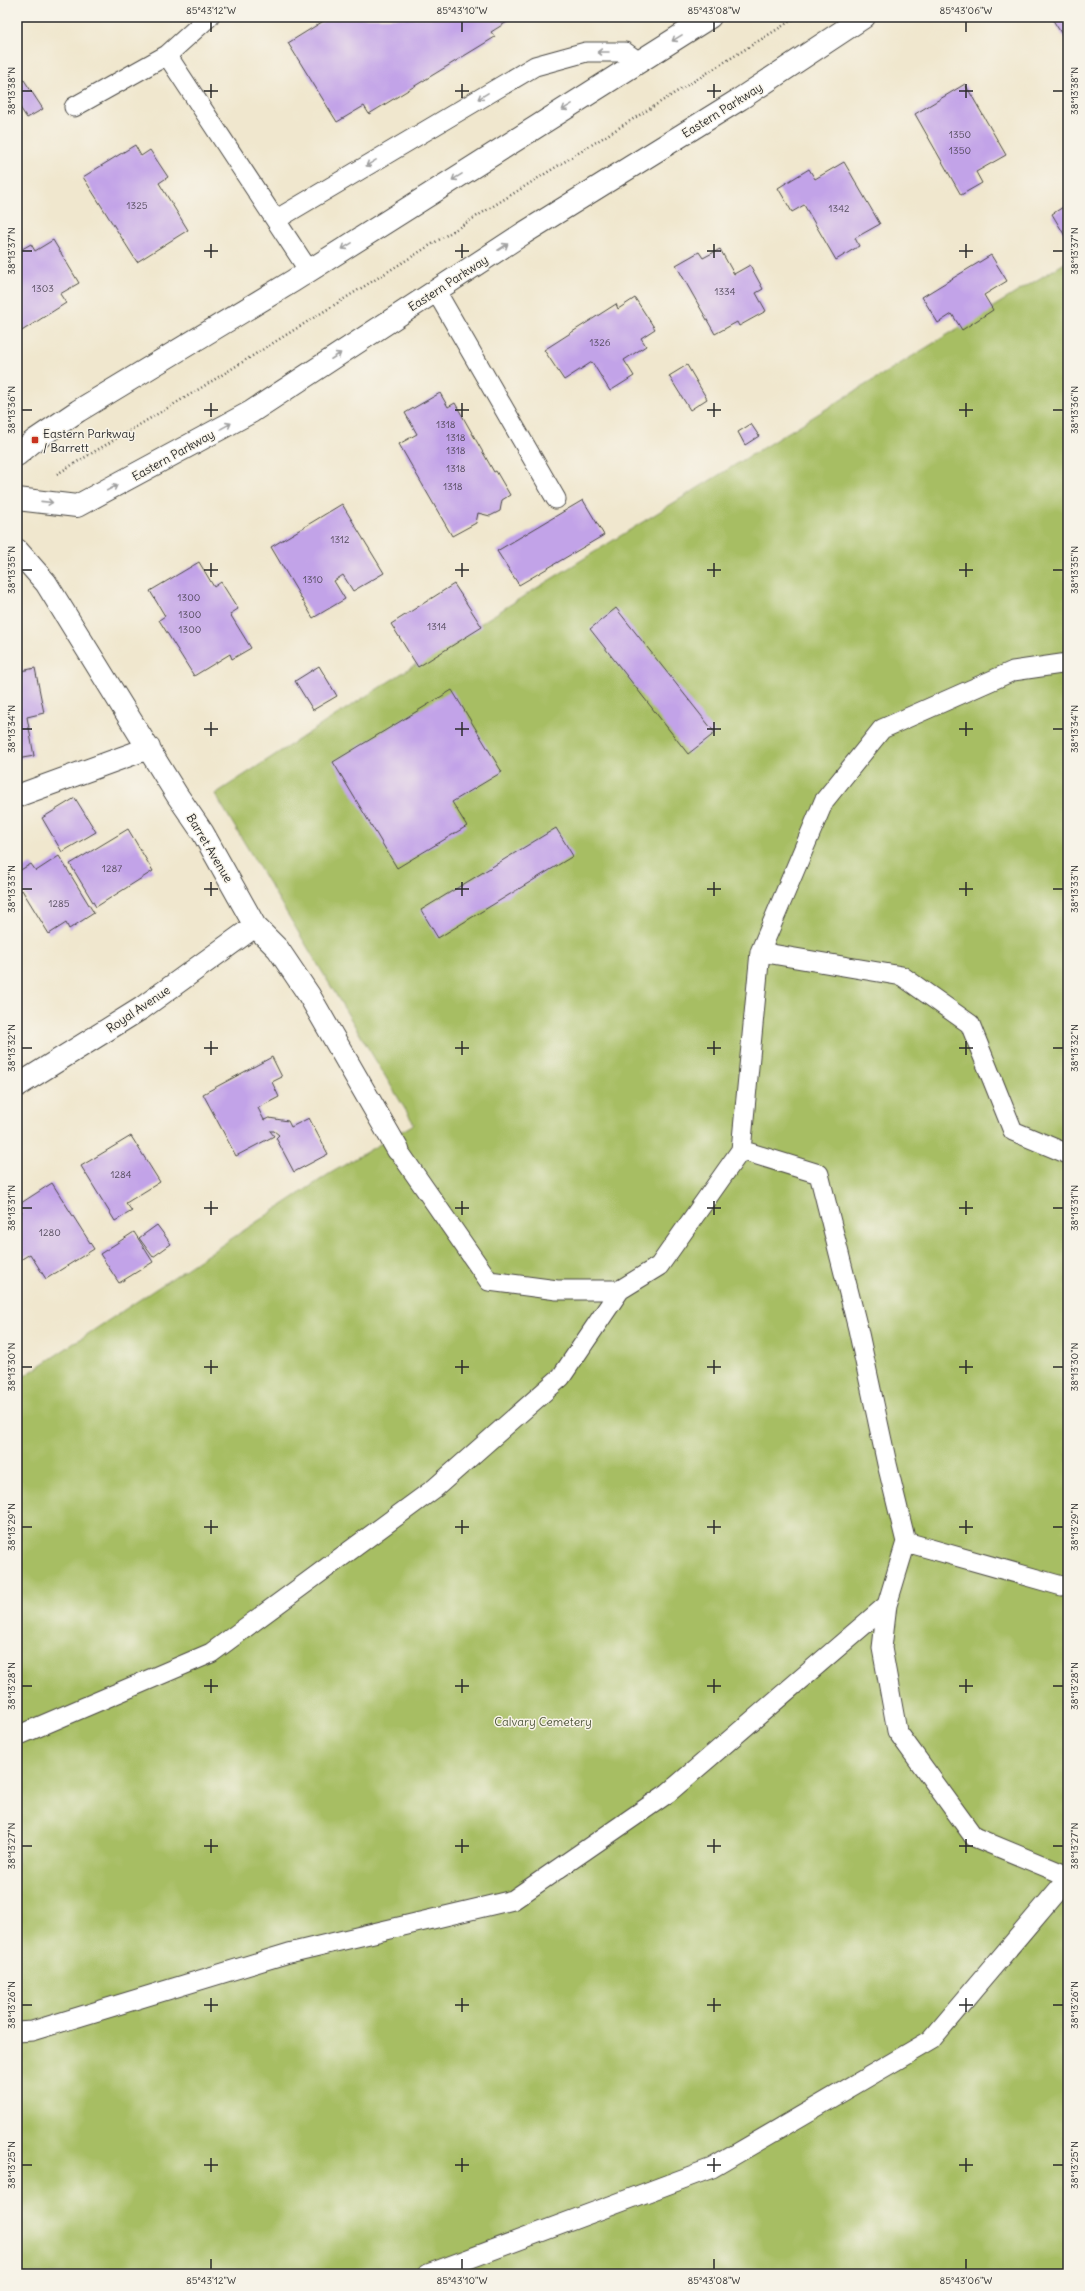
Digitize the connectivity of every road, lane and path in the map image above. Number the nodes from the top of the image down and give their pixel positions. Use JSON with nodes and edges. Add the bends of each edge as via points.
{"nodes":[{"id":1,"x":209,"y":17,"type":"edge"},
{"id":2,"x":710,"y":17,"type":"edge"},
{"id":3,"x":797,"y":17,"type":"edge"},
{"id":4,"x":864,"y":17,"type":"edge"},
{"id":5,"x":167,"y":55,"type":"junction"},
{"id":6,"x":639,"y":62,"type":"junction"},
{"id":7,"x":74,"y":107,"type":"dead end"},
{"id":8,"x":277,"y":219,"type":"junction"},
{"id":9,"x":309,"y":270,"type":"junction"},
{"id":10,"x":436,"y":291,"type":"junction"},
{"id":11,"x":17,"y":455,"type":"edge"},
{"id":12,"x":52,"y":477,"type":"dead end"},
{"id":13,"x":17,"y":499,"type":"edge"},
{"id":14,"x":556,"y":499,"type":"dead end"},
{"id":15,"x":17,"y":550,"type":"edge"},
{"id":16,"x":1068,"y":663,"type":"edge"},
{"id":17,"x":149,"y":748,"type":"junction"},
{"id":18,"x":17,"y":796,"type":"edge"},
{"id":19,"x":255,"y":926,"type":"junction"},
{"id":20,"x":760,"y":952,"type":"junction"},
{"id":21,"x":17,"y":1086,"type":"edge"},
{"id":22,"x":398,"y":1150,"type":"joint"},
{"id":23,"x":742,"y":1150,"type":"junction"},
{"id":24,"x":1068,"y":1154,"type":"edge"},
{"id":25,"x":620,"y":1290,"type":"junction"},
{"id":26,"x":906,"y":1542,"type":"junction"},
{"id":27,"x":1068,"y":1585,"type":"edge"},
{"id":28,"x":887,"y":1605,"type":"junction"},
{"id":29,"x":17,"y":1736,"type":"edge"},
{"id":30,"x":1068,"y":1877,"type":"edge"},
{"id":31,"x":17,"y":2032,"type":"edge"},
{"id":32,"x":428,"y":2274,"type":"edge"}],
"edges":[{"from":1,"to":5,"type":"lane"},
{"from":2,"to":6,"type":"main road","one_way":true},
{"from":3,"to":12,"type":"path","via":[[196,391]]},
{"from":10,"to":4,"type":"main road","name":"Eastern Parkway","one_way":true,"via":[[524,233],[740,99]]},
{"from":5,"to":7,"type":"lane"},
{"from":5,"to":8,"type":"lane"},
{"from":6,"to":8,"type":"lane","one_way":true,"via":[[625,52],[586,52],[535,66]]},
{"from":6,"to":9,"type":"main road","one_way":true},
{"from":8,"to":9,"type":"lane"},
{"from":9,"to":11,"type":"main road","via":[[78,411]]},
{"from":13,"to":10,"type":"main road","name":"Eastern Parkway","one_way":true,"via":[[77,506],[251,412]]},
{"from":10,"to":14,"type":"lane"},
{"from":15,"to":17,"type":"main road","name":"Barret Avenue","via":[[46,583]]},
{"from":16,"to":20,"type":"lane","via":[[1013,671],[882,729],[824,801]]},
{"from":17,"to":18,"type":"main road"},
{"from":17,"to":19,"type":"main road","name":"Barret Avenue","via":[[203,833]]},
{"from":19,"to":21,"type":"main road","name":"Royal Avenue","via":[[142,1008]]},
{"from":19,"to":22,"type":"main road","name":"Barret Avenue","via":[[278,949],[309,995]]},
{"from":20,"to":23,"type":"lane"},
{"from":20,"to":24,"type":"lane","via":[[902,976],[970,1024],[1013,1131]]},
{"from":22,"to":25,"type":"lane","via":[[489,1281],[557,1290]]},
{"from":23,"to":25,"type":"lane","via":[[659,1266]]},
{"from":23,"to":26,"type":"lane","via":[[819,1174],[858,1329]]},
{"from":25,"to":29,"type":"lane","via":[[561,1377],[429,1493],[212,1653]]},
{"from":26,"to":27,"type":"lane","via":[[1062,1586]]},
{"from":26,"to":28,"type":"lane"},
{"from":28,"to":30,"type":"lane","via":[[882,1648],[897,1731],[974,1837]]},
{"from":28,"to":31,"type":"lane","via":[[668,1793],[513,1900],[289,1953],[32,2031]]},
{"from":30,"to":32,"type":"lane","via":[[931,2040],[712,2168]]}]}
